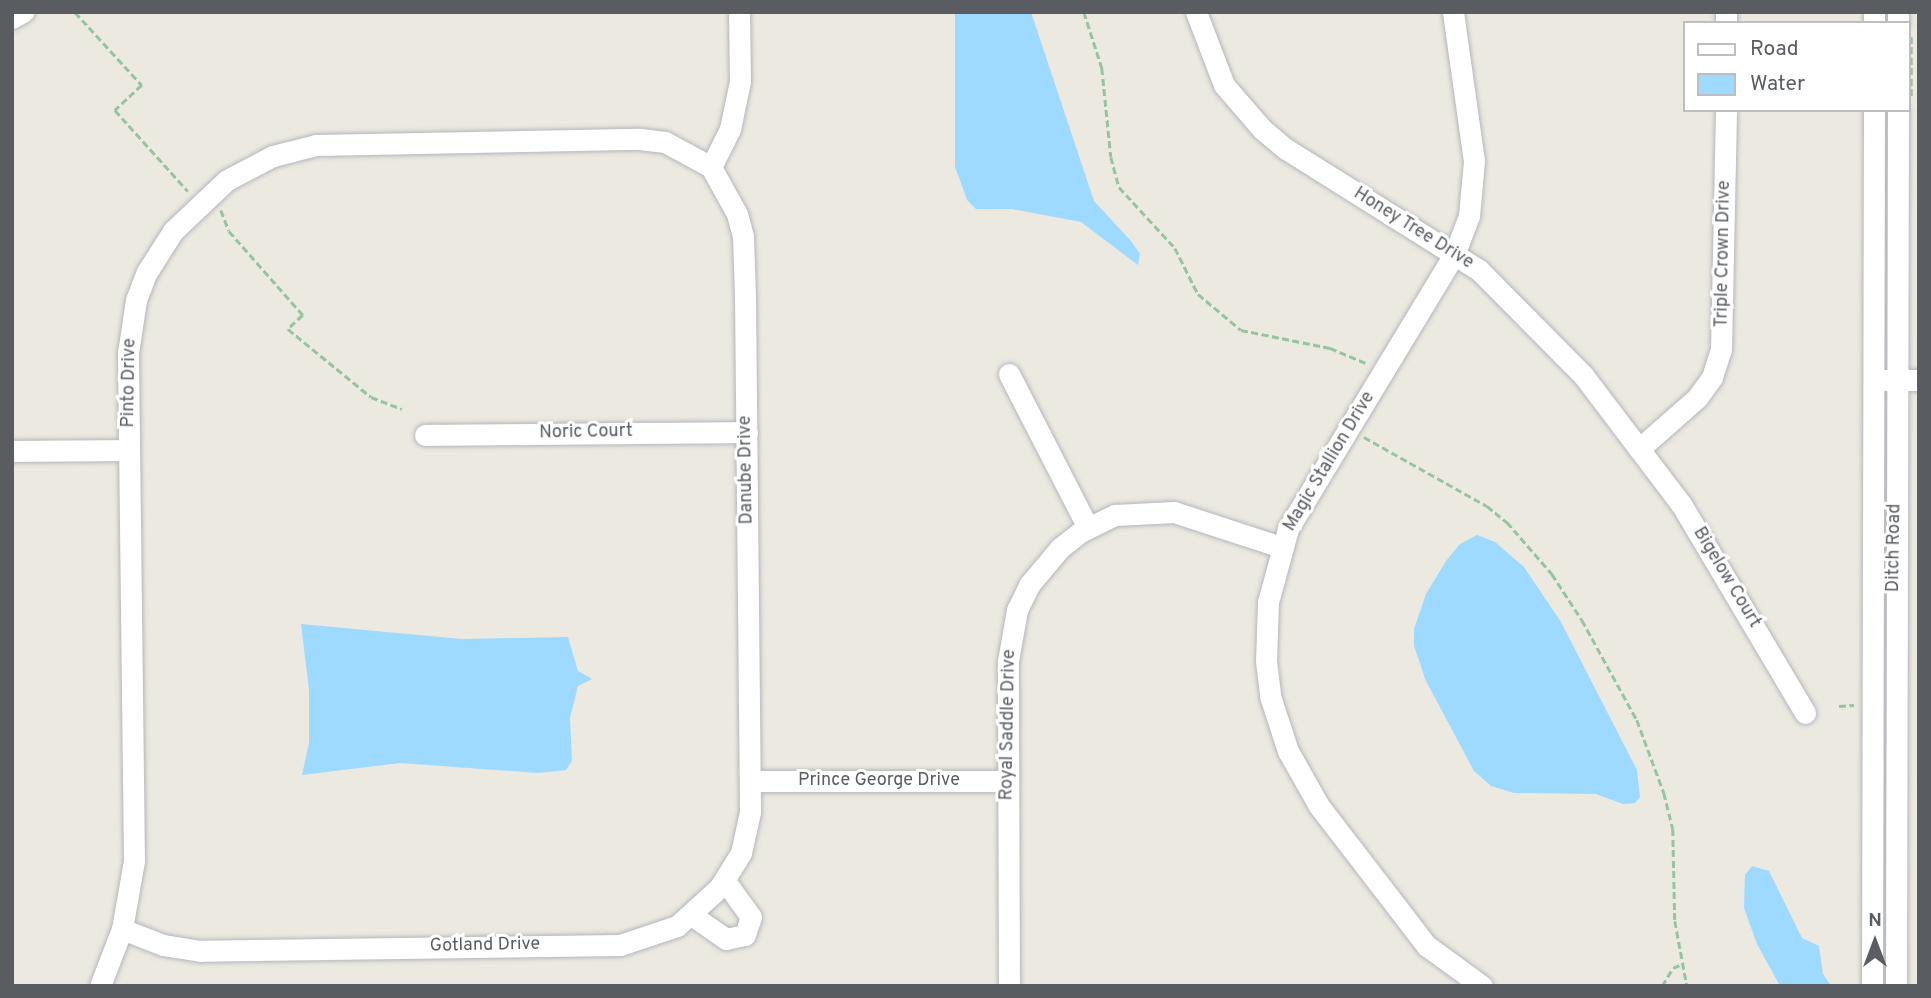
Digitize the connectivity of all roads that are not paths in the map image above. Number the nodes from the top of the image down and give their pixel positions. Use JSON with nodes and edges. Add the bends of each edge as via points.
{"nodes":[{"id":1,"x":23,"y":12,"type":"edge"},
{"id":2,"x":739,"y":12,"type":"edge"},
{"id":3,"x":1196,"y":12,"type":"edge"},
{"id":4,"x":1453,"y":12,"type":"edge"},
{"id":5,"x":12,"y":19,"type":"edge"},
{"id":6,"x":1726,"y":112,"type":"edge"},
{"id":7,"x":1874,"y":112,"type":"edge"},
{"id":8,"x":1898,"y":112,"type":"edge"},
{"id":9,"x":711,"y":167,"type":"junction"},
{"id":10,"x":1455,"y":253,"type":"junction"},
{"id":11,"x":1010,"y":374,"type":"dead end"},
{"id":12,"x":1872,"y":380,"type":"junction"},
{"id":13,"x":1908,"y":380,"type":"edge"},
{"id":14,"x":747,"y":432,"type":"junction"},
{"id":15,"x":425,"y":435,"type":"dead end"},
{"id":16,"x":1639,"y":449,"type":"junction"},
{"id":17,"x":129,"y":450,"type":"junction"},
{"id":18,"x":12,"y":452,"type":"edge"},
{"id":19,"x":1088,"y":528,"type":"junction"},
{"id":20,"x":1282,"y":547,"type":"junction"},
{"id":21,"x":1805,"y":713,"type":"dead end"},
{"id":22,"x":751,"y":781,"type":"junction"},
{"id":23,"x":1008,"y":781,"type":"junction"},
{"id":24,"x":724,"y":881,"type":"junction"},
{"id":25,"x":693,"y":916,"type":"junction"},
{"id":26,"x":122,"y":929,"type":"junction"},
{"id":27,"x":1451,"y":978,"type":"edge"},
{"id":28,"x":100,"y":986,"type":"edge"},
{"id":29,"x":1009,"y":986,"type":"edge"},
{"id":30,"x":1482,"y":986,"type":"edge"},
{"id":31,"x":1872,"y":986,"type":"edge"},
{"id":32,"x":1896,"y":986,"type":"edge"}],
"edges":[{"from":1,"to":5,"type":"street"},
{"from":2,"to":9,"type":"street","via":[[740,81],[730,129]]},
{"from":3,"to":10,"type":"street","name":"Honey Tree Drive","via":[[1224,85],[1262,129],[1341,185]]},
{"from":4,"to":10,"type":"street","name":"Magic Stallion Drive","via":[[1474,161],[1474,192]]},
{"from":6,"to":16,"type":"street","name":"Triple Crown Drive","via":[[1721,349],[1712,377],[1697,398]]},
{"from":7,"to":12,"type":"street","name":"Ditch Road"},
{"from":8,"to":13,"type":"street","name":"Ditch Road"},
{"from":9,"to":14,"type":"street","name":"Danube Drive","via":[[737,214],[743,236]]},
{"from":9,"to":17,"type":"street","name":"Pinto Drive","via":[[664,142],[609,138],[337,143],[296,148],[252,165],[190,211],[146,272],[136,299],[128,353]]},
{"from":10,"to":16,"type":"street","name":"Honey Tree Drive","via":[[1479,270],[1583,375]]},
{"from":10,"to":20,"type":"street","name":"Magic Stallion Drive"},
{"from":11,"to":19,"type":"street"},
{"from":12,"to":13,"type":"street"},
{"from":12,"to":31,"type":"street","name":"Ditch Road"},
{"from":13,"to":32,"type":"street","name":"Ditch Road"},
{"from":14,"to":15,"type":"street","name":"Noric Court"},
{"from":14,"to":22,"type":"street","name":"Danube Drive"},
{"from":16,"to":21,"type":"street","name":"Bigelow Court","via":[[1713,553],[1785,687]]},
{"from":17,"to":18,"type":"street"},
{"from":17,"to":26,"type":"street","name":"Pinto Drive","via":[[134,861]]},
{"from":19,"to":20,"type":"street","name":"Royal Saddle Drive","via":[[1115,515],[1174,512]]},
{"from":19,"to":23,"type":"street","name":"Royal Saddle Drive","via":[[1042,566],[1017,610],[1008,661]]},
{"from":20,"to":27,"type":"street","name":"Magic Stallion Drive","via":[[1268,602],[1266,661],[1270,696],[1288,751],[1319,806]]},
{"from":22,"to":23,"type":"street","name":"Prince George Drive"},
{"from":22,"to":24,"type":"street","name":"Gotland Drive","via":[[741,853]]},
{"from":23,"to":29,"type":"street","name":"Royal Saddle Drive"},
{"from":24,"to":25,"type":"street","name":"Gotland Drive"},
{"from":24,"to":25,"type":"street","via":[[751,917],[745,935],[726,939]]},
{"from":25,"to":26,"type":"street","name":"Gotland Drive","via":[[662,933],[620,945],[201,951],[163,945]]},
{"from":26,"to":28,"type":"street","name":"Pinto Drive"},
{"from":27,"to":30,"type":"street","name":"Magic Stallion Drive"}]}
